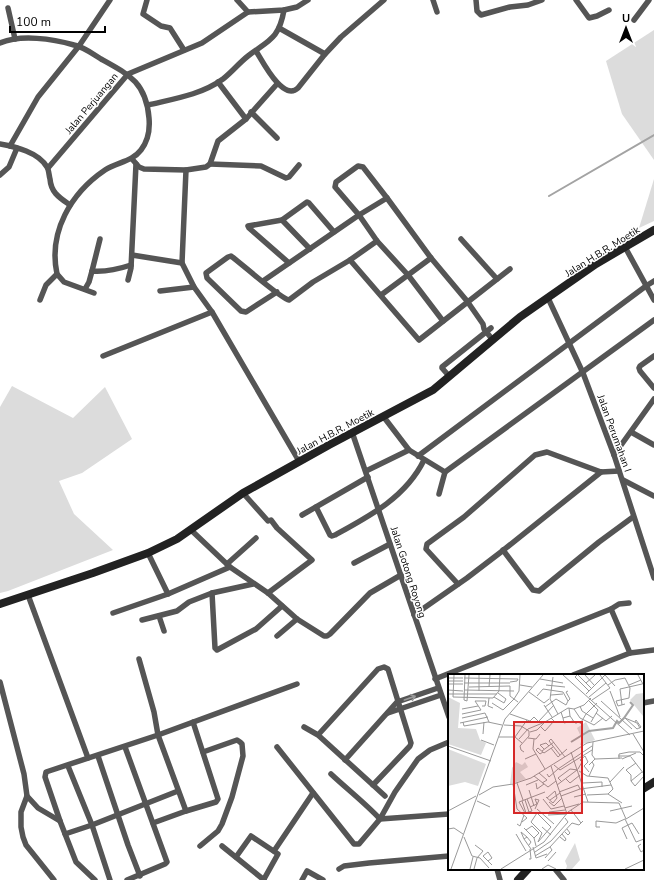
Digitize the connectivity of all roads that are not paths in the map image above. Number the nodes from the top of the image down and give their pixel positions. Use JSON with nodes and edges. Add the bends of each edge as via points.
{"nodes":[{"id":1,"x":110,"y":0,"type":"edge"},
{"id":2,"x":147,"y":0,"type":"edge"},
{"id":3,"x":237,"y":0,"type":"edge"},
{"id":4,"x":308,"y":0,"type":"edge"},
{"id":5,"x":384,"y":0,"type":"edge"},
{"id":6,"x":433,"y":0,"type":"edge"},
{"id":7,"x":476,"y":0,"type":"edge"},
{"id":8,"x":542,"y":0,"type":"edge"},
{"id":9,"x":576,"y":0,"type":"edge"},
{"id":10,"x":649,"y":0,"type":"edge"},
{"id":11,"x":519,"y":2,"type":"edge"},
{"id":12,"x":8,"y":8,"type":"dead end"},
{"id":13,"x":284,"y":10,"type":"junction"},
{"id":14,"x":609,"y":10,"type":"dead end"},
{"id":15,"x":248,"y":12,"type":"junction"},
{"id":16,"x":437,"y":12,"type":"dead end"},
{"id":17,"x":634,"y":20,"type":"dead end"},
{"id":18,"x":279,"y":28,"type":"junction"},
{"id":19,"x":15,"y":40,"type":"junction"},
{"id":20,"x":0,"y":43,"type":"edge"},
{"id":21,"x":79,"y":46,"type":"junction"},
{"id":22,"x":184,"y":50,"type":"junction"},
{"id":23,"x":256,"y":51,"type":"junction"},
{"id":24,"x":325,"y":54,"type":"junction"},
{"id":25,"x":128,"y":74,"type":"junction"},
{"id":26,"x":218,"y":82,"type":"junction"},
{"id":27,"x":277,"y":84,"type":"junction"},
{"id":28,"x":148,"y":105,"type":"junction"},
{"id":29,"x":251,"y":112,"type":"junction"},
{"id":30,"x":246,"y":119,"type":"junction"},
{"id":31,"x":277,"y":138,"type":"dead end"},
{"id":32,"x":0,"y":144,"type":"edge"},
{"id":33,"x":10,"y":146,"type":"junction"},
{"id":34,"x":17,"y":148,"type":"junction"},
{"id":35,"x":134,"y":161,"type":"junction"},
{"id":36,"x":210,"y":164,"type":"junction"},
{"id":37,"x":299,"y":165,"type":"dead end"},
{"id":38,"x":48,"y":168,"type":"junction"},
{"id":39,"x":186,"y":170,"type":"junction"},
{"id":40,"x":0,"y":175,"type":"edge"},
{"id":41,"x":387,"y":198,"type":"junction"},
{"id":42,"x":70,"y":205,"type":"junction"},
{"id":43,"x":359,"y":215,"type":"junction"},
{"id":44,"x":282,"y":220,"type":"junction"},
{"id":45,"x":654,"y":230,"type":"edge"},
{"id":46,"x":334,"y":232,"type":"junction"},
{"id":47,"x":100,"y":239,"type":"dead end"},
{"id":48,"x":461,"y":239,"type":"dead end"},
{"id":49,"x":377,"y":241,"type":"junction"},
{"id":50,"x":625,"y":247,"type":"junction"},
{"id":51,"x":310,"y":249,"type":"junction"},
{"id":52,"x":132,"y":255,"type":"junction"},
{"id":53,"x":431,"y":258,"type":"junction"},
{"id":54,"x":350,"y":260,"type":"junction"},
{"id":55,"x":182,"y":263,"type":"junction"},
{"id":56,"x":290,"y":263,"type":"junction"},
{"id":57,"x":131,"y":265,"type":"junction"},
{"id":58,"x":510,"y":268,"type":"dead end"},
{"id":59,"x":92,"y":272,"type":"junction"},
{"id":60,"x":57,"y":274,"type":"junction"},
{"id":61,"x":408,"y":275,"type":"junction"},
{"id":62,"x":497,"y":279,"type":"junction"},
{"id":63,"x":128,"y":280,"type":"dead end"},
{"id":64,"x":263,"y":281,"type":"junction"},
{"id":65,"x":654,"y":281,"type":"edge"},
{"id":66,"x":646,"y":286,"type":"junction"},
{"id":67,"x":194,"y":287,"type":"junction"},
{"id":68,"x":85,"y":290,"type":"junction"},
{"id":69,"x":160,"y":291,"type":"dead end"},
{"id":70,"x":277,"y":292,"type":"junction"},
{"id":71,"x":94,"y":293,"type":"dead end"},
{"id":72,"x":381,"y":295,"type":"junction"},
{"id":73,"x":548,"y":298,"type":"junction"},
{"id":74,"x":40,"y":300,"type":"dead end"},
{"id":75,"x":654,"y":300,"type":"edge"},
{"id":76,"x":467,"y":301,"type":"junction"},
{"id":77,"x":212,"y":312,"type":"junction"},
{"id":78,"x":654,"y":320,"type":"edge"},
{"id":79,"x":443,"y":321,"type":"junction"},
{"id":80,"x":488,"y":330,"type":"junction"},
{"id":81,"x":494,"y":337,"type":"junction"},
{"id":82,"x":569,"y":344,"type":"junction"},
{"id":83,"x":103,"y":356,"type":"dead end"},
{"id":84,"x":654,"y":356,"type":"edge"},
{"id":85,"x":583,"y":373,"type":"junction"},
{"id":86,"x":449,"y":376,"type":"junction"},
{"id":87,"x":654,"y":388,"type":"edge"},
{"id":88,"x":654,"y":399,"type":"edge"},
{"id":89,"x":383,"y":416,"type":"junction"},
{"id":90,"x":352,"y":432,"type":"junction"},
{"id":91,"x":631,"y":432,"type":"junction"},
{"id":92,"x":654,"y":444,"type":"edge"},
{"id":93,"x":408,"y":450,"type":"junction"},
{"id":94,"x":614,"y":455,"type":"junction"},
{"id":95,"x":418,"y":456,"type":"junction"},
{"id":96,"x":424,"y":460,"type":"junction"},
{"id":97,"x":299,"y":461,"type":"junction"},
{"id":98,"x":619,"y":471,"type":"junction"},
{"id":99,"x":445,"y":472,"type":"junction"},
{"id":100,"x":601,"y":472,"type":"junction"},
{"id":101,"x":367,"y":474,"type":"junction"},
{"id":102,"x":623,"y":480,"type":"junction"},
{"id":103,"x":243,"y":493,"type":"junction"},
{"id":104,"x":439,"y":494,"type":"dead end"},
{"id":105,"x":654,"y":496,"type":"edge"},
{"id":106,"x":316,"y":507,"type":"junction"},
{"id":107,"x":379,"y":510,"type":"junction"},
{"id":108,"x":302,"y":515,"type":"dead end"},
{"id":109,"x":633,"y":517,"type":"junction"},
{"id":110,"x":191,"y":530,"type":"junction"},
{"id":111,"x":256,"y":538,"type":"dead end"},
{"id":112,"x":390,"y":544,"type":"junction"},
{"id":113,"x":503,"y":550,"type":"junction"},
{"id":114,"x":148,"y":553,"type":"junction"},
{"id":115,"x":354,"y":563,"type":"dead end"},
{"id":116,"x":228,"y":565,"type":"junction"},
{"id":117,"x":401,"y":575,"type":"junction"},
{"id":118,"x":654,"y":578,"type":"edge"},
{"id":119,"x":253,"y":584,"type":"junction"},
{"id":120,"x":458,"y":584,"type":"junction"},
{"id":121,"x":212,"y":593,"type":"junction"},
{"id":122,"x":168,"y":594,"type":"junction"},
{"id":123,"x":268,"y":594,"type":"junction"},
{"id":124,"x":28,"y":595,"type":"junction"},
{"id":125,"x":629,"y":603,"type":"dead end"},
{"id":126,"x":0,"y":604,"type":"edge"},
{"id":127,"x":282,"y":606,"type":"junction"},
{"id":128,"x":611,"y":609,"type":"junction"},
{"id":129,"x":113,"y":613,"type":"dead end"},
{"id":130,"x":414,"y":615,"type":"junction"},
{"id":131,"x":159,"y":616,"type":"junction"},
{"id":132,"x":297,"y":619,"type":"junction"},
{"id":133,"x":142,"y":620,"type":"dead end"},
{"id":134,"x":164,"y":632,"type":"dead end"},
{"id":135,"x":277,"y":636,"type":"dead end"},
{"id":136,"x":654,"y":650,"type":"edge"},
{"id":137,"x":630,"y":653,"type":"junction"},
{"id":138,"x":139,"y":659,"type":"dead end"},
{"id":139,"x":576,"y":674,"type":"edge"},
{"id":140,"x":435,"y":679,"type":"junction"},
{"id":141,"x":0,"y":682,"type":"edge"},
{"id":142,"x":296,"y":684,"type":"dead end"},
{"id":143,"x":438,"y":688,"type":"junction"},
{"id":144,"x":441,"y":695,"type":"junction"},
{"id":145,"x":654,"y":701,"type":"edge"},
{"id":146,"x":397,"y":702,"type":"junction"},
{"id":147,"x":644,"y":703,"type":"edge"},
{"id":148,"x":401,"y":709,"type":"junction"},
{"id":149,"x":386,"y":714,"type":"junction"},
{"id":150,"x":448,"y":714,"type":"edge"},
{"id":151,"x":193,"y":722,"type":"junction"},
{"id":152,"x":304,"y":727,"type":"dead end"},
{"id":153,"x":318,"y":735,"type":"junction"},
{"id":154,"x":158,"y":736,"type":"junction"},
{"id":155,"x":448,"y":742,"type":"edge"},
{"id":156,"x":125,"y":747,"type":"junction"},
{"id":157,"x":277,"y":747,"type":"dead end"},
{"id":158,"x":203,"y":752,"type":"junction"},
{"id":159,"x":98,"y":756,"type":"junction"},
{"id":160,"x":88,"y":758,"type":"junction"},
{"id":161,"x":345,"y":760,"type":"junction"},
{"id":162,"x":68,"y":766,"type":"junction"},
{"id":163,"x":331,"y":774,"type":"dead end"},
{"id":164,"x":654,"y":782,"type":"edge"},
{"id":165,"x":373,"y":785,"type":"junction"},
{"id":166,"x":644,"y":788,"type":"edge"},
{"id":167,"x":178,"y":791,"type":"junction"},
{"id":168,"x":313,"y":793,"type":"junction"},
{"id":169,"x":27,"y":796,"type":"junction"},
{"id":170,"x":385,"y":796,"type":"dead end"},
{"id":171,"x":146,"y":804,"type":"junction"},
{"id":172,"x":186,"y":811,"type":"junction"},
{"id":173,"x":448,"y":814,"type":"edge"},
{"id":174,"x":118,"y":815,"type":"junction"},
{"id":175,"x":380,"y":819,"type":"junction"},
{"id":176,"x":60,"y":821,"type":"junction"},
{"id":177,"x":153,"y":823,"type":"junction"},
{"id":178,"x":92,"y":825,"type":"junction"},
{"id":179,"x":65,"y":834,"type":"junction"},
{"id":180,"x":200,"y":846,"type":"dead end"},
{"id":181,"x":222,"y":846,"type":"dead end"},
{"id":182,"x":274,"y":851,"type":"junction"},
{"id":183,"x":448,"y":856,"type":"edge"},
{"id":184,"x":236,"y":857,"type":"junction"},
{"id":185,"x":339,"y":869,"type":"dead end"},
{"id":186,"x":497,"y":870,"type":"edge"},
{"id":187,"x":527,"y":870,"type":"edge"},
{"id":188,"x":556,"y":870,"type":"edge"},
{"id":189,"x":140,"y":876,"type":"junction"},
{"id":190,"x":54,"y":880,"type":"edge"},
{"id":191,"x":94,"y":880,"type":"edge"},
{"id":192,"x":110,"y":880,"type":"edge"},
{"id":193,"x":127,"y":880,"type":"edge"},
{"id":194,"x":264,"y":880,"type":"edge"},
{"id":195,"x":302,"y":880,"type":"edge"},
{"id":196,"x":323,"y":880,"type":"edge"},
{"id":197,"x":500,"y":880,"type":"edge"},
{"id":198,"x":518,"y":880,"type":"edge"},
{"id":199,"x":564,"y":880,"type":"edge"}],
"edges":[{"from":1,"to":21,"type":"street"},
{"from":2,"to":22,"type":"street","via":[[143,14],[161,26],[170,28]]},
{"from":3,"to":15,"type":"street"},
{"from":4,"to":13,"type":"street","name":"Jalan Perjuangan","via":[[297,7]]},
{"from":5,"to":24,"type":"street","via":[[348,30]]},
{"from":6,"to":16,"type":"street"},
{"from":7,"to":11,"type":"street","via":[[477,11],[481,15]]},
{"from":8,"to":11,"type":"street","via":[[528,5]]},
{"from":9,"to":14,"type":"street","via":[[589,18]]},
{"from":10,"to":17,"type":"street"},
{"from":12,"to":19,"type":"street"},
{"from":13,"to":15,"type":"street","name":"Jalan Perjuangan"},
{"from":13,"to":18,"type":"street"},
{"from":15,"to":22,"type":"street","name":"Jalan Perjuangan","via":[[202,42]]},
{"from":18,"to":23,"type":"street","via":[[272,39]]},
{"from":18,"to":24,"type":"street"},
{"from":19,"to":20,"type":"street"},
{"from":19,"to":21,"type":"street","via":[[45,38]]},
{"from":21,"to":25,"type":"street"},
{"from":21,"to":33,"type":"street","via":[[38,97]]},
{"from":22,"to":25,"type":"street","name":"Jalan Perjuangan"},
{"from":23,"to":26,"type":"street"},
{"from":23,"to":27,"type":"street"},
{"from":24,"to":27,"type":"street","via":[[295,91],[287,91]]},
{"from":25,"to":28,"type":"street","via":[[139,86]]},
{"from":25,"to":38,"type":"street","name":"Jalan Perjuangan"},
{"from":26,"to":28,"type":"street","via":[[189,95]]},
{"from":26,"to":30,"type":"street"},
{"from":27,"to":29,"type":"street"},
{"from":28,"to":35,"type":"street","via":[[148,135]]},
{"from":29,"to":30,"type":"street"},
{"from":29,"to":31,"type":"street"},
{"from":30,"to":36,"type":"street","via":[[218,141]]},
{"from":32,"to":33,"type":"street"},
{"from":33,"to":34,"type":"street"},
{"from":34,"to":38,"type":"street","via":[[36,156]]},
{"from":34,"to":40,"type":"street","via":[[9,167]]},
{"from":35,"to":39,"type":"street","via":[[144,169]]},
{"from":35,"to":42,"type":"street","via":[[113,165],[105,170]]},
{"from":35,"to":52,"type":"street"},
{"from":36,"to":37,"type":"street","via":[[261,166],[286,178]]},
{"from":36,"to":39,"type":"street","via":[[200,169]]},
{"from":38,"to":42,"type":"street","via":[[54,193]]},
{"from":39,"to":55,"type":"street"},
{"from":41,"to":43,"type":"street"},
{"from":41,"to":43,"type":"street","via":[[363,167],[358,166],[336,182],[335,186]]},
{"from":41,"to":53,"type":"street"},
{"from":42,"to":60,"type":"street","via":[[56,237]]},
{"from":43,"to":46,"type":"street"},
{"from":43,"to":49,"type":"street"},
{"from":44,"to":46,"type":"street","via":[[304,203],[308,203]]},
{"from":44,"to":51,"type":"street"},
{"from":44,"to":56,"type":"street","via":[[248,228]]},
{"from":45,"to":50,"type":"street","name":"Jalan H.B.R. Moetik"},
{"from":46,"to":51,"type":"street"},
{"from":47,"to":59,"type":"street"},
{"from":48,"to":62,"type":"street"},
{"from":49,"to":54,"type":"street"},
{"from":49,"to":61,"type":"street"},
{"from":50,"to":66,"type":"street"},
{"from":50,"to":73,"type":"street","name":"Jalan H.B.R. Moetik"},
{"from":51,"to":56,"type":"street"},
{"from":52,"to":55,"type":"street"},
{"from":52,"to":57,"type":"street"},
{"from":53,"to":61,"type":"street"},
{"from":53,"to":76,"type":"street"},
{"from":54,"to":70,"type":"street","via":[[313,282],[290,300]]},
{"from":54,"to":72,"type":"street"},
{"from":55,"to":67,"type":"street"},
{"from":56,"to":64,"type":"street"},
{"from":57,"to":59,"type":"street"},
{"from":57,"to":63,"type":"street"},
{"from":58,"to":62,"type":"street"},
{"from":59,"to":68,"type":"street"},
{"from":60,"to":68,"type":"street","via":[[64,282]]},
{"from":60,"to":74,"type":"street","via":[[48,282]]},
{"from":61,"to":72,"type":"street"},
{"from":61,"to":79,"type":"street"},
{"from":62,"to":76,"type":"street"},
{"from":64,"to":70,"type":"street"},
{"from":64,"to":70,"type":"street","via":[[231,256],[206,273],[207,278],[244,312]]},
{"from":65,"to":66,"type":"street"},
{"from":66,"to":75,"type":"street"},
{"from":66,"to":82,"type":"street"},
{"from":67,"to":69,"type":"street"},
{"from":67,"to":77,"type":"street"},
{"from":68,"to":71,"type":"street"},
{"from":72,"to":79,"type":"street","via":[[418,340]]},
{"from":73,"to":81,"type":"street","name":"Jalan H.B.R. Moetik"},
{"from":73,"to":82,"type":"street","name":"Jalan Perumahan I"},
{"from":76,"to":79,"type":"street"},
{"from":76,"to":80,"type":"street"},
{"from":77,"to":83,"type":"street"},
{"from":77,"to":97,"type":"street"},
{"from":78,"to":85,"type":"street"},
{"from":80,"to":81,"type":"street"},
{"from":80,"to":86,"type":"street","via":[[442,366]]},
{"from":81,"to":86,"type":"street","name":"Jalan H.B.R. Moetik"},
{"from":82,"to":85,"type":"street","name":"Jalan Perumahan I"},
{"from":82,"to":95,"type":"street"},
{"from":84,"to":87,"type":"street","via":[[639,368]]},
{"from":85,"to":94,"type":"street","name":"Jalan Perumahan I"},
{"from":85,"to":99,"type":"street"},
{"from":86,"to":89,"type":"street","name":"Jalan H.B.R. Moetik","via":[[424,395]]},
{"from":88,"to":91,"type":"street"},
{"from":89,"to":90,"type":"street","name":"Jalan H.B.R. Moetik"},
{"from":89,"to":93,"type":"street"},
{"from":90,"to":97,"type":"street","name":"Jalan H.B.R. Moetik"},
{"from":90,"to":101,"type":"street","name":"Jalan Gotong Royong"},
{"from":91,"to":92,"type":"street"},
{"from":91,"to":94,"type":"street"},
{"from":93,"to":95,"type":"street"},
{"from":93,"to":101,"type":"street"},
{"from":94,"to":98,"type":"street","name":"Jalan Perumahan I"},
{"from":95,"to":96,"type":"street"},
{"from":96,"to":99,"type":"street"},
{"from":96,"to":107,"type":"street","via":[[403,490]]},
{"from":97,"to":103,"type":"street","name":"Jalan H.B.R. Moetik"},
{"from":98,"to":100,"type":"street"},
{"from":98,"to":102,"type":"street","name":"Jalan Perumahan I"},
{"from":99,"to":104,"type":"street"},
{"from":100,"to":113,"type":"street"},
{"from":100,"to":120,"type":"street","via":[[550,452],[535,456],[426,546]]},
{"from":101,"to":106,"type":"street"},
{"from":101,"to":107,"type":"street","name":"Jalan Gotong Royong"},
{"from":102,"to":105,"type":"street"},
{"from":102,"to":109,"type":"street","name":"Jalan Perumahan I"},
{"from":103,"to":110,"type":"street","name":"Jalan H.B.R. Moetik"},
{"from":103,"to":123,"type":"street","via":[[268,521],[271,520],[276,528],[312,560]]},
{"from":106,"to":107,"type":"street","via":[[332,536]]},
{"from":106,"to":108,"type":"street"},
{"from":107,"to":112,"type":"street","name":"Jalan Gotong Royong"},
{"from":109,"to":113,"type":"street","via":[[539,591],[533,590]]},
{"from":109,"to":118,"type":"street","name":"Jalan Perumahan I"},
{"from":110,"to":114,"type":"street","name":"Jalan H.B.R. Moetik"},
{"from":110,"to":116,"type":"street"},
{"from":111,"to":116,"type":"street"},
{"from":112,"to":115,"type":"street"},
{"from":112,"to":117,"type":"street","name":"Jalan Gotong Royong"},
{"from":113,"to":120,"type":"street"},
{"from":114,"to":122,"type":"street"},
{"from":114,"to":124,"type":"street","name":"Jalan H.B.R. Moetik"},
{"from":116,"to":119,"type":"street"},
{"from":116,"to":122,"type":"street"},
{"from":117,"to":130,"type":"street","name":"Jalan Gotong Royong"},
{"from":117,"to":132,"type":"street","via":[[370,593],[327,636]]},
{"from":119,"to":121,"type":"street"},
{"from":119,"to":123,"type":"street"},
{"from":120,"to":130,"type":"street"},
{"from":121,"to":127,"type":"street","via":[[217,650],[256,629]]},
{"from":121,"to":131,"type":"street","via":[[189,602],[177,611]]},
{"from":122,"to":129,"type":"street"},
{"from":123,"to":127,"type":"street"},
{"from":124,"to":126,"type":"street","name":"Jalan H.B.R. Moetik"},
{"from":124,"to":160,"type":"street"},
{"from":125,"to":128,"type":"street","via":[[619,604]]},
{"from":127,"to":132,"type":"street"},
{"from":128,"to":137,"type":"street"},
{"from":128,"to":140,"type":"street"},
{"from":130,"to":140,"type":"street","name":"Jalan Gotong Royong"},
{"from":131,"to":133,"type":"street"},
{"from":131,"to":134,"type":"street"},
{"from":132,"to":135,"type":"street"},
{"from":136,"to":137,"type":"street"},
{"from":137,"to":139,"type":"street"},
{"from":138,"to":154,"type":"street"},
{"from":140,"to":143,"type":"street","name":"Jalan Gotong Royong"},
{"from":141,"to":169,"type":"street","via":[[20,756]]},
{"from":142,"to":151,"type":"street"},
{"from":143,"to":144,"type":"street","name":"Jalan Gotong Royong"},
{"from":146,"to":143,"type":"street","one_way":true},
{"from":144,"to":148,"type":"street"},
{"from":144,"to":150,"type":"street","name":"Jalan Gotong Royong"},
{"from":145,"to":147,"type":"street"},
{"from":146,"to":148,"type":"street"},
{"from":146,"to":149,"type":"street"},
{"from":146,"to":153,"type":"street","via":[[388,669],[381,667]]},
{"from":148,"to":149,"type":"street"},
{"from":148,"to":165,"type":"street","via":[[411,744]]},
{"from":149,"to":161,"type":"street"},
{"from":151,"to":154,"type":"street"},
{"from":151,"to":158,"type":"street"},
{"from":152,"to":153,"type":"street"},
{"from":153,"to":161,"type":"street"},
{"from":154,"to":156,"type":"street"},
{"from":154,"to":167,"type":"street"},
{"from":155,"to":175,"type":"street","via":[[418,758]]},
{"from":156,"to":159,"type":"street"},
{"from":156,"to":171,"type":"street"},
{"from":157,"to":168,"type":"street"},
{"from":158,"to":172,"type":"street","via":[[218,799],[216,802]]},
{"from":158,"to":180,"type":"street","via":[[236,740],[242,744],[243,756],[222,824],[218,831]]},
{"from":159,"to":160,"type":"street"},
{"from":159,"to":174,"type":"street"},
{"from":160,"to":162,"type":"street"},
{"from":161,"to":165,"type":"street"},
{"from":162,"to":176,"type":"street","via":[[48,772],[45,776]]},
{"from":162,"to":178,"type":"street"},
{"from":163,"to":175,"type":"street"},
{"from":164,"to":166,"type":"street"},
{"from":165,"to":170,"type":"street"},
{"from":167,"to":171,"type":"street"},
{"from":167,"to":172,"type":"street"},
{"from":168,"to":175,"type":"street","via":[[354,844],[359,844]]},
{"from":168,"to":182,"type":"street"},
{"from":169,"to":176,"type":"street","via":[[38,808]]},
{"from":169,"to":190,"type":"street","via":[[21,812],[24,842]]},
{"from":171,"to":174,"type":"street"},
{"from":171,"to":177,"type":"street"},
{"from":172,"to":177,"type":"street"},
{"from":173,"to":175,"type":"street"},
{"from":174,"to":178,"type":"street"},
{"from":174,"to":189,"type":"street"},
{"from":176,"to":179,"type":"street"},
{"from":177,"to":189,"type":"street","via":[[167,862]]},
{"from":178,"to":179,"type":"street"},
{"from":178,"to":192,"type":"street"},
{"from":179,"to":191,"type":"street","via":[[76,862]]},
{"from":181,"to":184,"type":"street"},
{"from":182,"to":184,"type":"street","via":[[251,836]]},
{"from":182,"to":194,"type":"street","via":[[278,854]]},
{"from":183,"to":185,"type":"street","via":[[369,863]]},
{"from":184,"to":194,"type":"street"},
{"from":186,"to":197,"type":"street"},
{"from":187,"to":198,"type":"street"},
{"from":188,"to":199,"type":"street"},
{"from":189,"to":193,"type":"street"},
{"from":195,"to":196,"type":"street","via":[[308,871]]}]}
